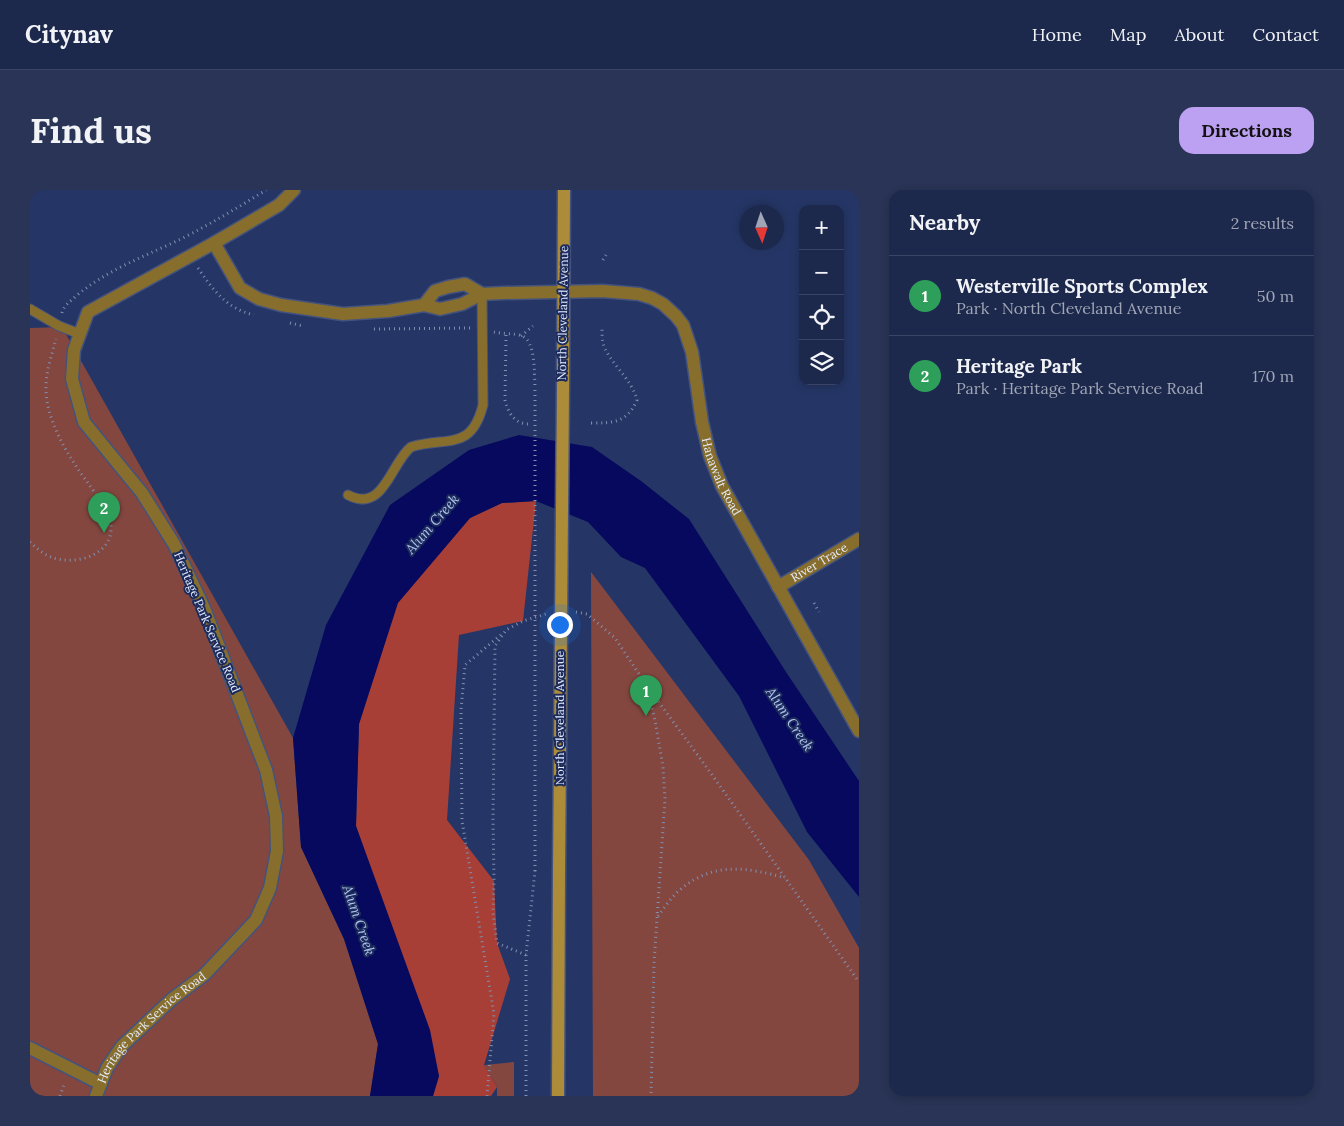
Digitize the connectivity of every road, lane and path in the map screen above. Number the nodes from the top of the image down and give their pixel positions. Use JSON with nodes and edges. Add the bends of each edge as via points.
{"nodes":[{"id":1,"x":266,"y":190,"type":"edge"},
{"id":2,"x":294,"y":190,"type":"edge"},
{"id":3,"x":564,"y":190,"type":"edge"},
{"id":4,"x":182,"y":238,"type":"dead end"},
{"id":5,"x":214,"y":243,"type":"junction"},
{"id":6,"x":606,"y":255,"type":"dead end"},
{"id":7,"x":603,"y":260,"type":"dead end"},
{"id":8,"x":564,"y":291,"type":"junction"},
{"id":9,"x":482,"y":294,"type":"junction"},
{"id":10,"x":424,"y":305,"type":"junction"},
{"id":11,"x":30,"y":309,"type":"edge"},
{"id":12,"x":532,"y":326,"type":"dead end"},
{"id":13,"x":602,"y":327,"type":"dead end"},
{"id":14,"x":80,"y":334,"type":"junction"},
{"id":15,"x":521,"y":336,"type":"junction"},
{"id":16,"x":49,"y":367,"type":"dead end"},
{"id":17,"x":591,"y":423,"type":"dead end"},
{"id":18,"x":531,"y":424,"type":"dead end"},
{"id":19,"x":348,"y":495,"type":"dead end"},
{"id":20,"x":859,"y":539,"type":"edge"},
{"id":21,"x":30,"y":542,"type":"edge"},
{"id":22,"x":778,"y":586,"type":"junction"},
{"id":23,"x":814,"y":603,"type":"dead end"},
{"id":24,"x":572,"y":611,"type":"dead end"},
{"id":25,"x":819,"y":612,"type":"dead end"},
{"id":26,"x":548,"y":613,"type":"dead end"},
{"id":27,"x":506,"y":630,"type":"junction"},
{"id":28,"x":646,"y":686,"type":"junction"},
{"id":29,"x":859,"y":731,"type":"edge"},
{"id":30,"x":785,"y":878,"type":"junction"},
{"id":31,"x":658,"y":916,"type":"junction"},
{"id":32,"x":526,"y":955,"type":"junction"},
{"id":33,"x":859,"y":982,"type":"edge"},
{"id":34,"x":30,"y":1048,"type":"edge"},
{"id":35,"x":101,"y":1084,"type":"junction"},
{"id":36,"x":96,"y":1096,"type":"edge"},
{"id":37,"x":487,"y":1096,"type":"edge"},
{"id":38,"x":526,"y":1096,"type":"edge"},
{"id":39,"x":558,"y":1096,"type":"edge"},
{"id":40,"x":651,"y":1096,"type":"edge"}],
"edges":[{"from":1,"to":4,"type":"path"},
{"from":2,"to":5,"type":"street","name":"Heritage Park Service Road","via":[[279,206]]},
{"from":3,"to":8,"type":"main road","name":"North Cleveland Avenue"},
{"from":5,"to":10,"type":"street","via":[[240,288],[259,299],[343,314]]},
{"from":5,"to":14,"type":"street","name":"Heritage Park Service Road","via":[[88,312]]},
{"from":6,"to":7,"type":"path"},
{"from":8,"to":9,"type":"street"},
{"from":8,"to":22,"type":"street","name":"Hanawalt Road","via":[[639,294],[663,304],[683,325],[692,352],[710,456],[722,486]]},
{"from":8,"to":39,"type":"main road","name":"North Cleveland Avenue","bridge":true},
{"from":9,"to":10,"type":"street","via":[[462,304],[440,309]]},
{"from":9,"to":10,"type":"street","via":[[465,284],[448,287],[435,290]]},
{"from":9,"to":19,"type":"lane","via":[[483,405],[471,432],[458,439],[411,447],[384,486],[371,497],[356,499]]},
{"from":11,"to":14,"type":"lane"},
{"from":12,"to":15,"type":"path"},
{"from":13,"to":17,"type":"path","via":[[602,342],[634,389],[636,400],[629,415],[623,419]]},
{"from":14,"to":35,"type":"street","name":"Heritage Park Service Road","via":[[74,350],[72,379],[84,422],[142,493],[174,544],[204,608],[266,770],[276,816],[277,851],[270,888],[256,920],[204,975],[172,999],[122,1046]]},
{"from":15,"to":18,"type":"path","via":[[506,334],[505,400],[511,416]]},
{"from":15,"to":32,"type":"path","bridge":true,"via":[[529,341],[532,348],[536,388],[535,871]]},
{"from":16,"to":21,"type":"path","via":[[46,400],[52,419],[75,466],[108,513],[110,539],[99,553],[67,561],[51,557]]},
{"from":20,"to":22,"type":"street","name":"River Trace"},
{"from":22,"to":29,"type":"street","name":"Hanawalt Road"},
{"from":23,"to":25,"type":"path"},
{"from":24,"to":28,"type":"path","via":[[587,614],[616,638]]},
{"from":26,"to":27,"type":"path"},
{"from":27,"to":32,"type":"path","via":[[495,646],[492,912],[497,943]]},
{"from":27,"to":37,"type":"path","via":[[464,665],[461,710],[462,821],[494,1014]]},
{"from":28,"to":30,"type":"path"},
{"from":28,"to":31,"type":"path","via":[[663,767],[665,799]]},
{"from":30,"to":31,"type":"path","via":[[742,868],[701,876],[680,889]]},
{"from":30,"to":33,"type":"path"},
{"from":31,"to":40,"type":"path"},
{"from":32,"to":38,"type":"path"},
{"from":34,"to":35,"type":"street"},
{"from":35,"to":36,"type":"street","name":"Heritage Park Service Road"}]}
